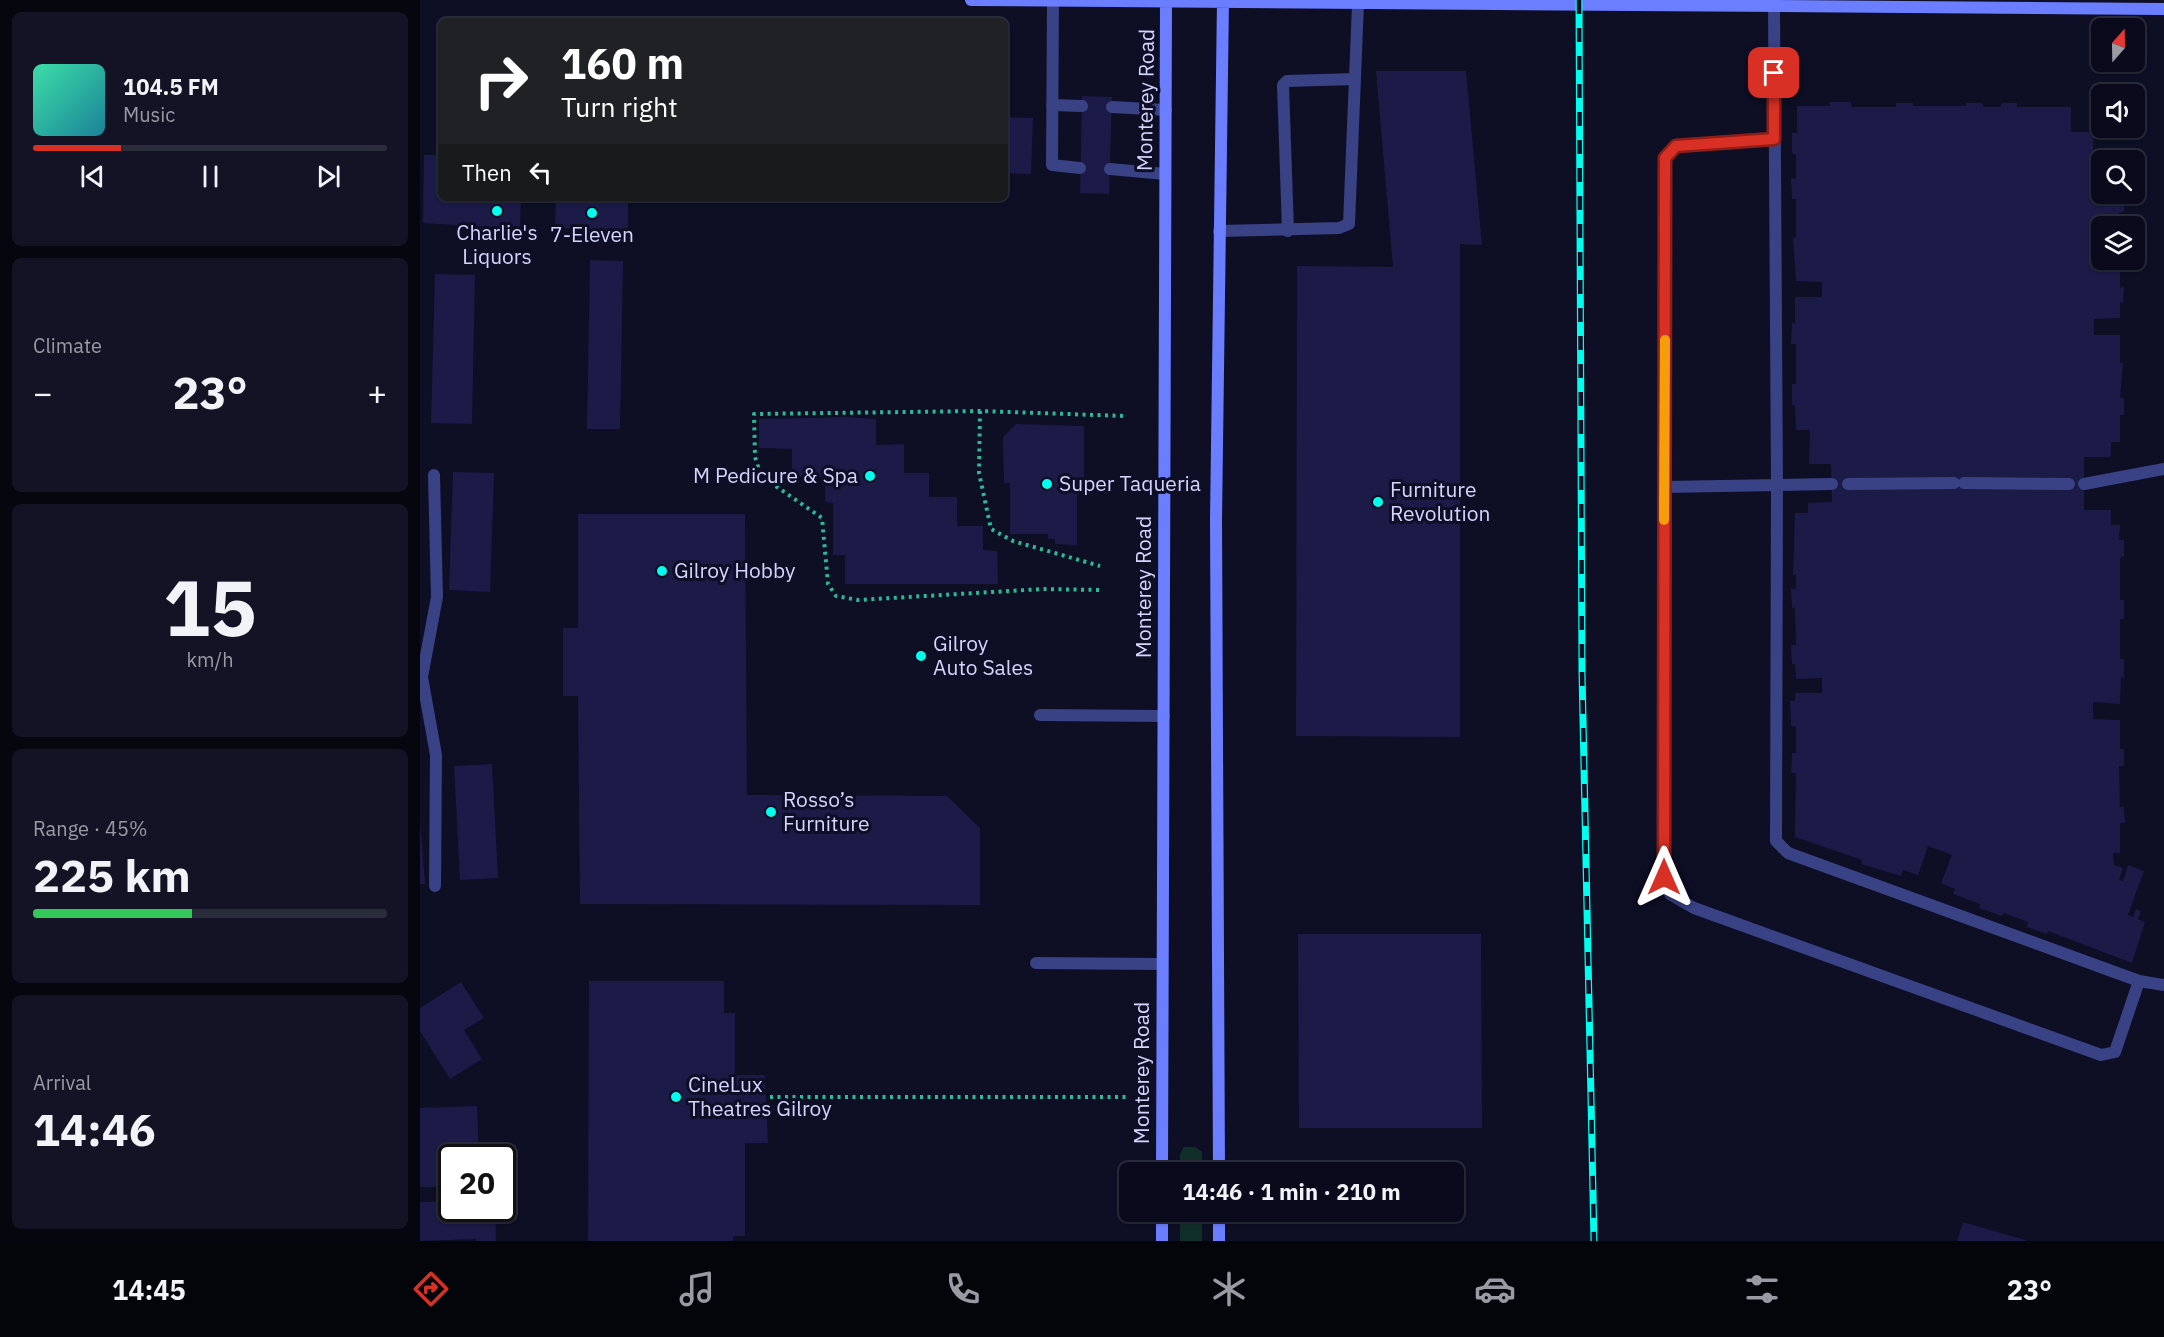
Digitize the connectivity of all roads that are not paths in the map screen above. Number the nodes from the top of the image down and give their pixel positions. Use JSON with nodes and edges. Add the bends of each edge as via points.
{"nodes":[{"id":1,"x":971,"y":0,"type":"edge"},
{"id":2,"x":1053,"y":0,"type":"edge"},
{"id":3,"x":1166,"y":0,"type":"edge"},
{"id":4,"x":1223,"y":2,"type":"edge"},
{"id":5,"x":1466,"y":2,"type":"edge"},
{"id":6,"x":1358,"y":4,"type":"junction"},
{"id":7,"x":1913,"y":4,"type":"edge"},
{"id":8,"x":1773,"y":7,"type":"junction"},
{"id":9,"x":2164,"y":9,"type":"edge"},
{"id":10,"x":1355,"y":79,"type":"junction"},
{"id":11,"x":1052,"y":105,"type":"junction"},
{"id":12,"x":1082,"y":106,"type":"dead end"},
{"id":13,"x":1112,"y":107,"type":"dead end"},
{"id":14,"x":1166,"y":110,"type":"junction"},
{"id":15,"x":1774,"y":139,"type":"junction"},
{"id":16,"x":1080,"y":168,"type":"dead end"},
{"id":17,"x":1110,"y":169,"type":"dead end"},
{"id":18,"x":1165,"y":174,"type":"junction"},
{"id":19,"x":1219,"y":231,"type":"junction"},
{"id":20,"x":1288,"y":231,"type":"junction"},
{"id":21,"x":2164,"y":469,"type":"edge"},
{"id":22,"x":434,"y":475,"type":"dead end"},
{"id":23,"x":1832,"y":484,"type":"dead end"},
{"id":24,"x":1848,"y":484,"type":"dead end"},
{"id":25,"x":2069,"y":484,"type":"dead end"},
{"id":26,"x":2084,"y":484,"type":"dead end"},
{"id":27,"x":1777,"y":485,"type":"junction"},
{"id":28,"x":1664,"y":487,"type":"junction"},
{"id":29,"x":421,"y":677,"type":"edge"},
{"id":30,"x":1040,"y":715,"type":"dead end"},
{"id":31,"x":1164,"y":716,"type":"junction"},
{"id":32,"x":435,"y":886,"type":"dead end"},
{"id":33,"x":1036,"y":963,"type":"dead end"},
{"id":34,"x":1161,"y":964,"type":"junction"},
{"id":35,"x":2139,"y":981,"type":"junction"},
{"id":36,"x":2164,"y":985,"type":"edge"},
{"id":37,"x":1162,"y":1162,"type":"edge"},
{"id":38,"x":1219,"y":1162,"type":"edge"},
{"id":39,"x":1162,"y":1222,"type":"edge"},
{"id":40,"x":1219,"y":1222,"type":"edge"},
{"id":41,"x":1162,"y":1241,"type":"edge"},
{"id":42,"x":1219,"y":1241,"type":"edge"}],
"edges":[{"from":1,"to":2,"type":"main road"},
{"from":2,"to":3,"type":"main road"},
{"from":2,"to":11,"type":"lane"},
{"from":3,"to":4,"type":"main road"},
{"from":3,"to":14,"type":"main road","name":"Monterey Road"},
{"from":4,"to":6,"type":"main road"},
{"from":4,"to":19,"type":"main road"},
{"from":5,"to":6,"type":"main road"},
{"from":5,"to":8,"type":"main road"},
{"from":6,"to":10,"type":"lane"},
{"from":7,"to":8,"type":"main road"},
{"from":7,"to":9,"type":"main road"},
{"from":8,"to":15,"type":"lane"},
{"from":10,"to":20,"type":"lane","via":[[1349,224]]},
{"from":10,"to":20,"type":"lane","via":[[1287,81],[1283,85]]},
{"from":11,"to":12,"type":"lane"},
{"from":11,"to":16,"type":"lane","via":[[1052,165]]},
{"from":13,"to":14,"type":"lane"},
{"from":14,"to":18,"type":"main road","name":"Monterey Road"},
{"from":15,"to":27,"type":"lane"},
{"from":15,"to":28,"type":"lane","via":[[1676,146],[1665,158]]},
{"from":17,"to":18,"type":"lane"},
{"from":18,"to":31,"type":"main road","name":"Monterey Road"},
{"from":19,"to":20,"type":"lane"},
{"from":19,"to":38,"type":"main road"},
{"from":21,"to":26,"type":"lane"},
{"from":22,"to":29,"type":"lane","via":[[437,597]]},
{"from":23,"to":27,"type":"lane"},
{"from":24,"to":25,"type":"lane"},
{"from":27,"to":28,"type":"lane"},
{"from":27,"to":35,"type":"lane","via":[[1776,841],[1788,853]]},
{"from":28,"to":35,"type":"lane","via":[[1664,877],[1670,894],[1694,908],[2101,1055],[2115,1052]]},
{"from":29,"to":32,"type":"lane","via":[[436,754]]},
{"from":30,"to":31,"type":"lane"},
{"from":31,"to":34,"type":"main road","name":"Monterey Road"},
{"from":33,"to":34,"type":"lane"},
{"from":34,"to":37,"type":"main road","name":"Monterey Road"},
{"from":35,"to":36,"type":"lane"},
{"from":39,"to":41,"type":"main road"},
{"from":40,"to":42,"type":"main road"}]}
